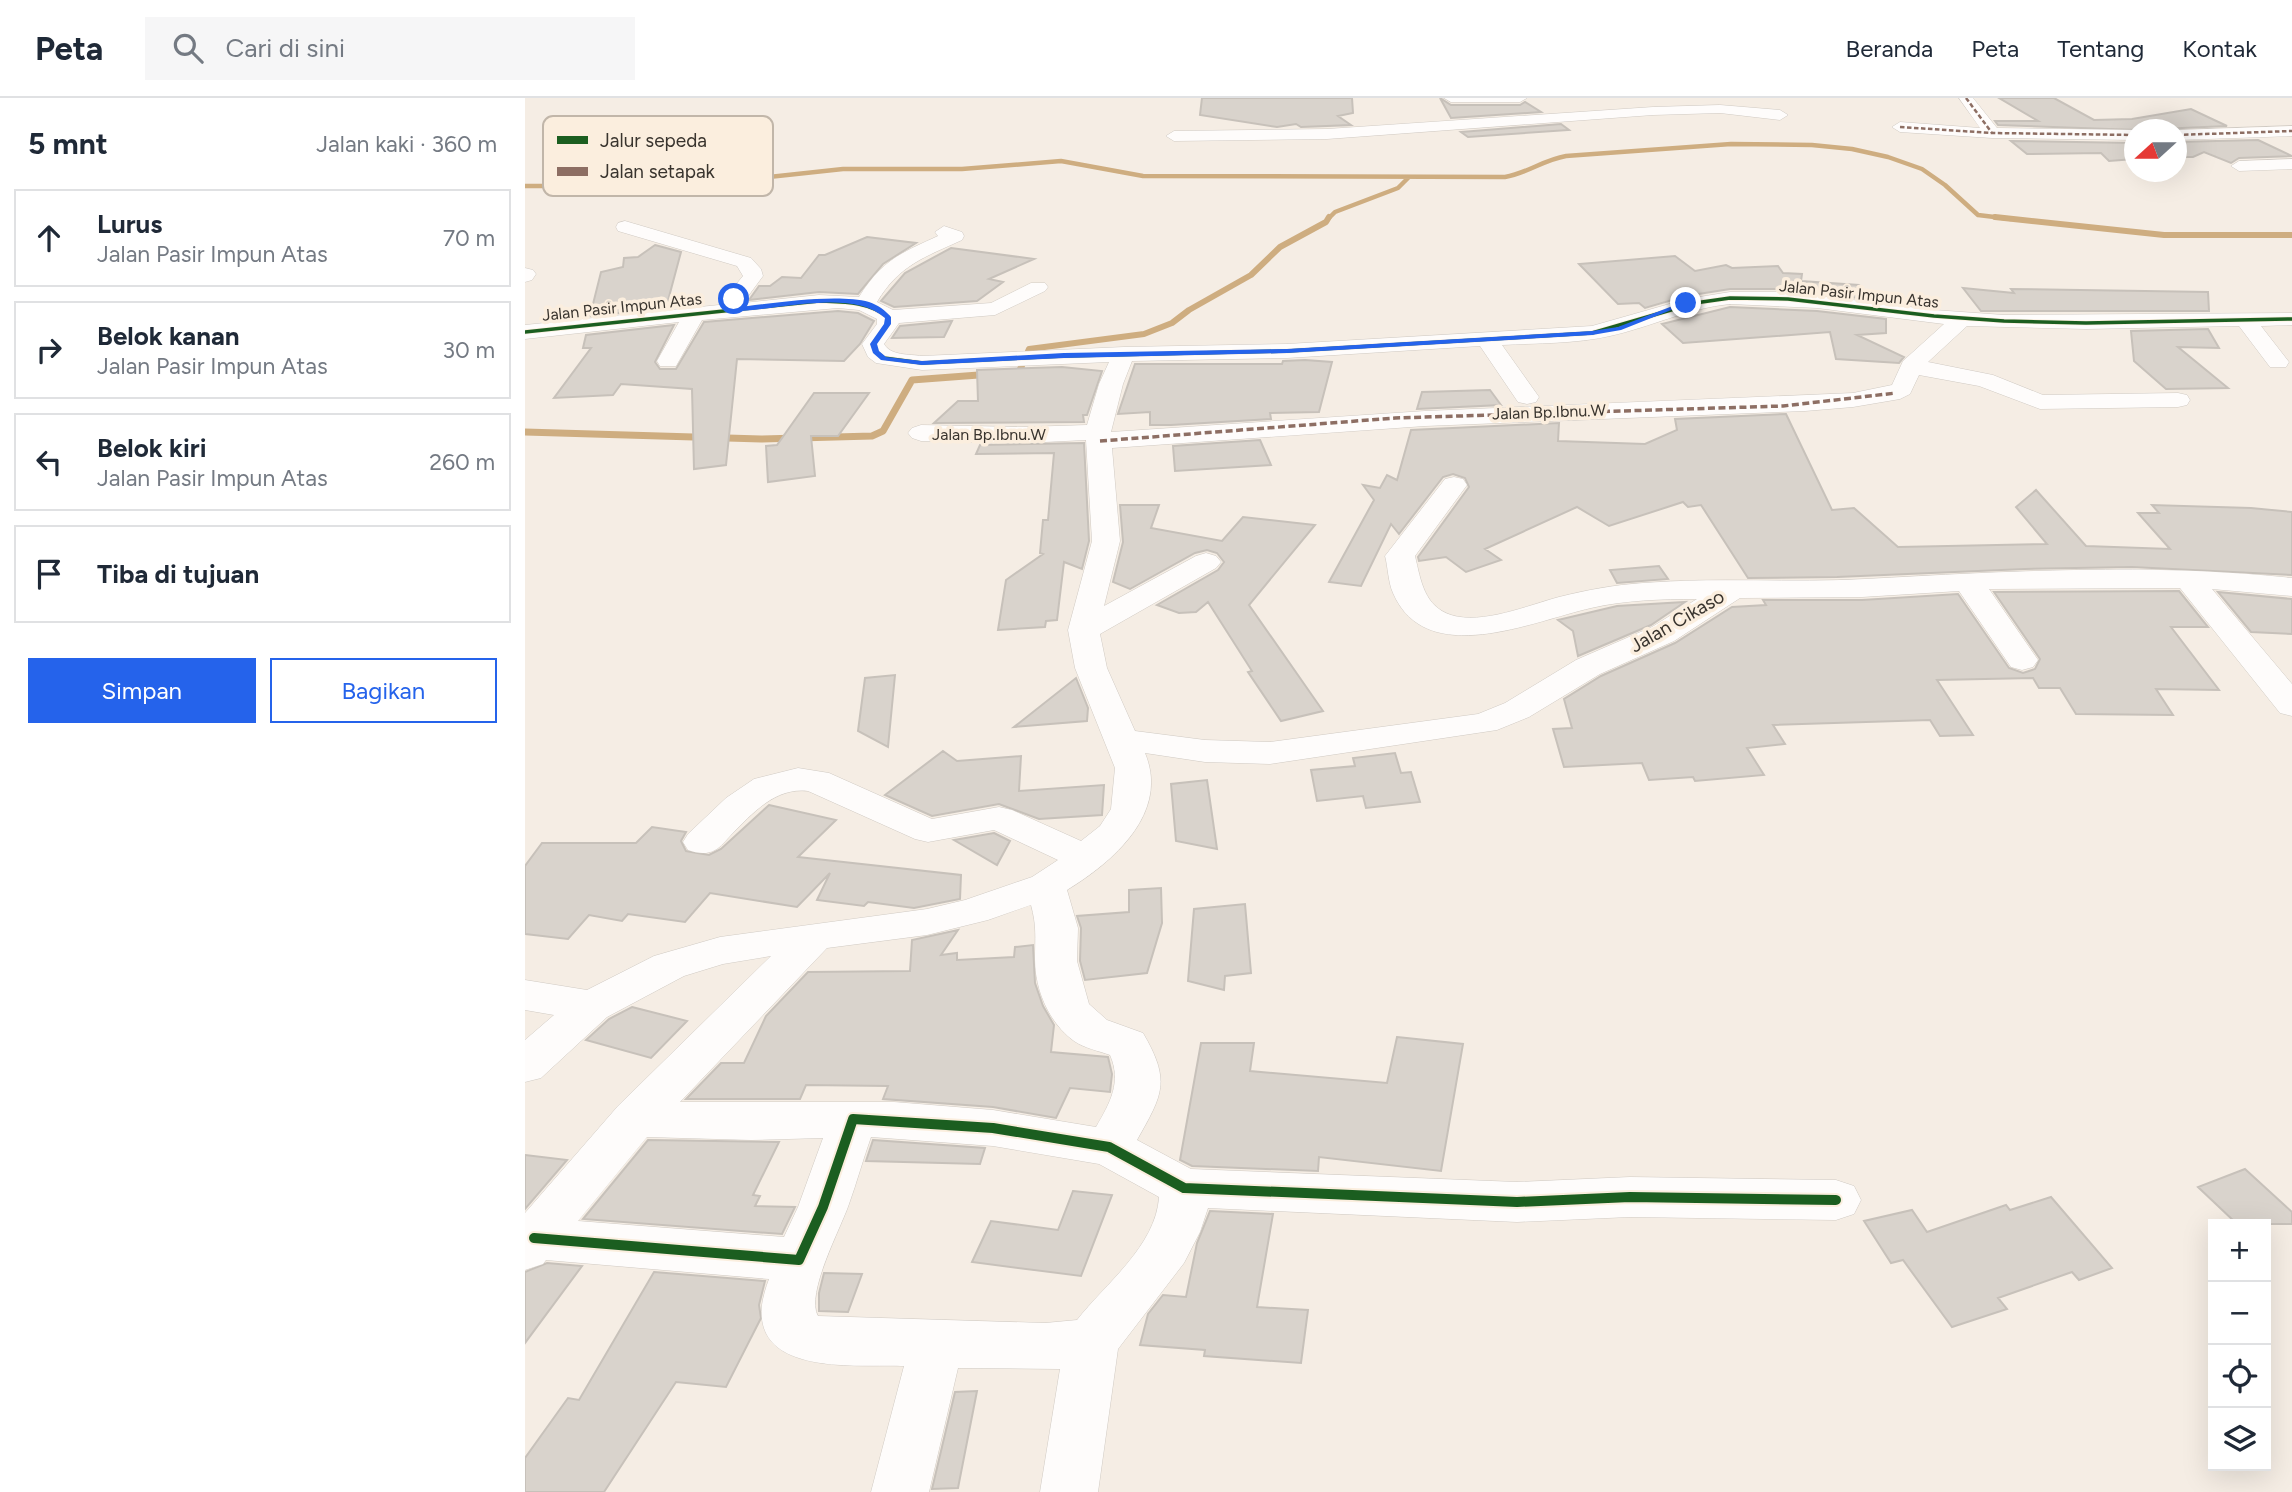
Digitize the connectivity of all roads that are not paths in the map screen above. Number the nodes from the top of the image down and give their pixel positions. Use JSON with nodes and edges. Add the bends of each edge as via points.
{"nodes":[{"id":1,"x":1450,"y":98,"type":"edge"},
{"id":2,"x":1524,"y":98,"type":"edge"},
{"id":3,"x":1966,"y":98,"type":"edge"},
{"id":4,"x":1780,"y":115,"type":"dead end"},
{"id":5,"x":1482,"y":124,"type":"junction"},
{"id":6,"x":1900,"y":127,"type":"dead end"},
{"id":7,"x":2292,"y":131,"type":"edge"},
{"id":8,"x":1992,"y":133,"type":"junction"},
{"id":9,"x":2124,"y":135,"type":"edge"},
{"id":10,"x":2187,"y":135,"type":"edge"},
{"id":11,"x":1174,"y":136,"type":"dead end"},
{"id":12,"x":2292,"y":164,"type":"edge"},
{"id":13,"x":2239,"y":166,"type":"dead end"},
{"id":14,"x":625,"y":228,"type":"dead end"},
{"id":15,"x":944,"y":232,"type":"dead end"},
{"id":16,"x":1038,"y":287,"type":"dead end"},
{"id":17,"x":866,"y":303,"type":"junction"},
{"id":18,"x":726,"y":310,"type":"junction"},
{"id":19,"x":596,"y":312,"type":"dead end"},
{"id":20,"x":695,"y":313,"type":"junction"},
{"id":21,"x":888,"y":317,"type":"junction"},
{"id":22,"x":650,"y":318,"type":"junction"},
{"id":23,"x":2244,"y":319,"type":"junction"},
{"id":24,"x":2292,"y":319,"type":"edge"},
{"id":25,"x":534,"y":331,"type":"edge"},
{"id":26,"x":1968,"y":332,"type":"junction"},
{"id":27,"x":1487,"y":340,"type":"junction"},
{"id":28,"x":1124,"y":354,"type":"junction"},
{"id":29,"x":525,"y":355,"type":"edge"},
{"id":30,"x":669,"y":361,"type":"dead end"},
{"id":31,"x":2278,"y":362,"type":"dead end"},
{"id":32,"x":1911,"y":366,"type":"junction"},
{"id":33,"x":1954,"y":373,"type":"junction"},
{"id":34,"x":1527,"y":397,"type":"dead end"},
{"id":35,"x":2178,"y":400,"type":"dead end"},
{"id":36,"x":2039,"y":402,"type":"junction"},
{"id":37,"x":2052,"y":425,"type":"dead end"},
{"id":38,"x":921,"y":433,"type":"dead end"},
{"id":39,"x":1099,"y":436,"type":"junction"},
{"id":40,"x":1454,"y":485,"type":"dead end"},
{"id":41,"x":1206,"y":562,"type":"dead end"},
{"id":42,"x":2187,"y":578,"type":"junction"},
{"id":43,"x":1968,"y":581,"type":"junction"},
{"id":44,"x":2292,"y":587,"type":"edge"},
{"id":45,"x":1733,"y":589,"type":"junction"},
{"id":46,"x":1084,"y":630,"type":"junction"},
{"id":47,"x":2022,"y":660,"type":"dead end"},
{"id":48,"x":2292,"y":706,"type":"edge"},
{"id":49,"x":1123,"y":740,"type":"junction"},
{"id":50,"x":702,"y":842,"type":"dead end"},
{"id":51,"x":1085,"y":858,"type":"junction"},
{"id":52,"x":1046,"y":886,"type":"junction"},
{"id":53,"x":814,"y":937,"type":"junction"},
{"id":54,"x":525,"y":995,"type":"edge"},
{"id":55,"x":592,"y":1006,"type":"junction"},
{"id":56,"x":525,"y":1066,"type":"edge"},
{"id":57,"x":635,"y":1119,"type":"junction"},
{"id":58,"x":853,"y":1119,"type":"junction"},
{"id":59,"x":1109,"y":1147,"type":"junction"},
{"id":60,"x":1184,"y":1188,"type":"junction"},
{"id":61,"x":1836,"y":1200,"type":"dead end"},
{"id":62,"x":530,"y":1243,"type":"edge"},
{"id":63,"x":799,"y":1260,"type":"junction"},
{"id":64,"x":1092,"y":1342,"type":"junction"},
{"id":65,"x":937,"y":1343,"type":"junction"},
{"id":66,"x":900,"y":1492,"type":"edge"},
{"id":67,"x":1069,"y":1492,"type":"edge"}],
"edges":[{"from":1,"to":2,"type":"street"},
{"from":1,"to":5,"type":"street"},
{"from":3,"to":8,"type":"street"},
{"from":4,"to":5,"type":"street","via":[[1720,109],[1653,110]]},
{"from":5,"to":11,"type":"street","via":[[1327,134]]},
{"from":6,"to":8,"type":"street"},
{"from":7,"to":10,"type":"street"},
{"from":8,"to":9,"type":"street"},
{"from":12,"to":13,"type":"street"},
{"from":14,"to":18,"type":"street","via":[[744,262],[753,276]]},
{"from":15,"to":17,"type":"street","via":[[955,236],[899,261]]},
{"from":16,"to":21,"type":"street","via":[[995,309]]},
{"from":17,"to":18,"type":"street","name":"Jalan Pasir Impun Atas","via":[[819,301]]},
{"from":17,"to":21,"type":"street"},
{"from":18,"to":20,"type":"street","name":"Jalan Pasir Impun Atas"},
{"from":19,"to":22,"type":"street","via":[[620,301]]},
{"from":20,"to":22,"type":"street","name":"Jalan Pasir Impun Atas"},
{"from":20,"to":30,"type":"street"},
{"from":21,"to":28,"type":"street","name":"Jalan Pasir Impun Atas","via":[[873,344],[884,358],[901,362]]},
{"from":22,"to":25,"type":"street","name":"Jalan Pasir Impun Atas"},
{"from":23,"to":24,"type":"street","name":"Jalan Pasir Impun Atas"},
{"from":23,"to":26,"type":"street","name":"Jalan Pasir Impun Atas","via":[[2094,322]]},
{"from":23,"to":31,"type":"street"},
{"from":25,"to":29,"type":"street"},
{"from":26,"to":27,"type":"street","name":"Jalan Pasir Impun Atas","via":[[1786,299],[1729,298],[1686,303],[1619,329]]},
{"from":26,"to":32,"type":"street","name":"Jalan Bp.Ibnu.W"},
{"from":26,"to":33,"type":"street"},
{"from":27,"to":28,"type":"street","name":"Jalan Pasir Impun Atas"},
{"from":27,"to":34,"type":"street"},
{"from":28,"to":39,"type":"street","via":[[1111,384]]},
{"from":32,"to":33,"type":"street"},
{"from":32,"to":39,"type":"street","name":"Jalan Bp.Ibnu.W","via":[[1896,393],[1783,406],[1395,418]]},
{"from":33,"to":36,"type":"street"},
{"from":35,"to":36,"type":"street"},
{"from":36,"to":37,"type":"street"},
{"from":38,"to":39,"type":"street","name":"Jalan Bp.Ibnu.W"},
{"from":39,"to":46,"type":"street","via":[[1106,541]]},
{"from":40,"to":45,"type":"street","via":[[1400,556],[1409,598],[1440,624],[1468,627],[1523,620],[1629,592]]},
{"from":41,"to":46,"type":"street"},
{"from":42,"to":43,"type":"street","name":"Jalan Cikaso"},
{"from":42,"to":44,"type":"street","name":"Jalan Cikaso"},
{"from":42,"to":48,"type":"street"},
{"from":43,"to":45,"type":"street","name":"Jalan Cikaso"},
{"from":43,"to":47,"type":"street"},
{"from":45,"to":49,"type":"street","name":"Jalan Cikaso","via":[[1663,634],[1588,667],[1517,710],[1485,723],[1270,753],[1205,751]]},
{"from":46,"to":49,"type":"street","via":[[1091,668]]},
{"from":49,"to":51,"type":"street","via":[[1133,768],[1130,809],[1114,834]]},
{"from":50,"to":51,"type":"street","via":[[768,784],[802,778],[928,831],[999,818]]},
{"from":51,"to":52,"type":"street"},
{"from":52,"to":53,"type":"street","via":[[927,922]]},
{"from":52,"to":59,"type":"street","via":[[1058,928],[1056,961],[1070,1012],[1091,1031],[1126,1044],[1137,1062],[1138,1093]]},
{"from":53,"to":55,"type":"street","via":[[720,951],[670,966]]},
{"from":53,"to":57,"type":"street"},
{"from":54,"to":55,"type":"street"},
{"from":55,"to":56,"type":"street"},
{"from":57,"to":58,"type":"street"},
{"from":57,"to":62,"type":"street"},
{"from":58,"to":59,"type":"street","via":[[993,1128]]},
{"from":58,"to":63,"type":"street"},
{"from":59,"to":60,"type":"street"},
{"from":60,"to":61,"type":"street","via":[[1517,1202]]},
{"from":60,"to":64,"type":"street","via":[[1182,1215],[1157,1262]]},
{"from":62,"to":63,"type":"street"},
{"from":63,"to":65,"type":"street","via":[[788,1307],[791,1325],[807,1339]]},
{"from":64,"to":65,"type":"street","via":[[1045,1347]]},
{"from":64,"to":67,"type":"street"},
{"from":65,"to":66,"type":"street"}]}
